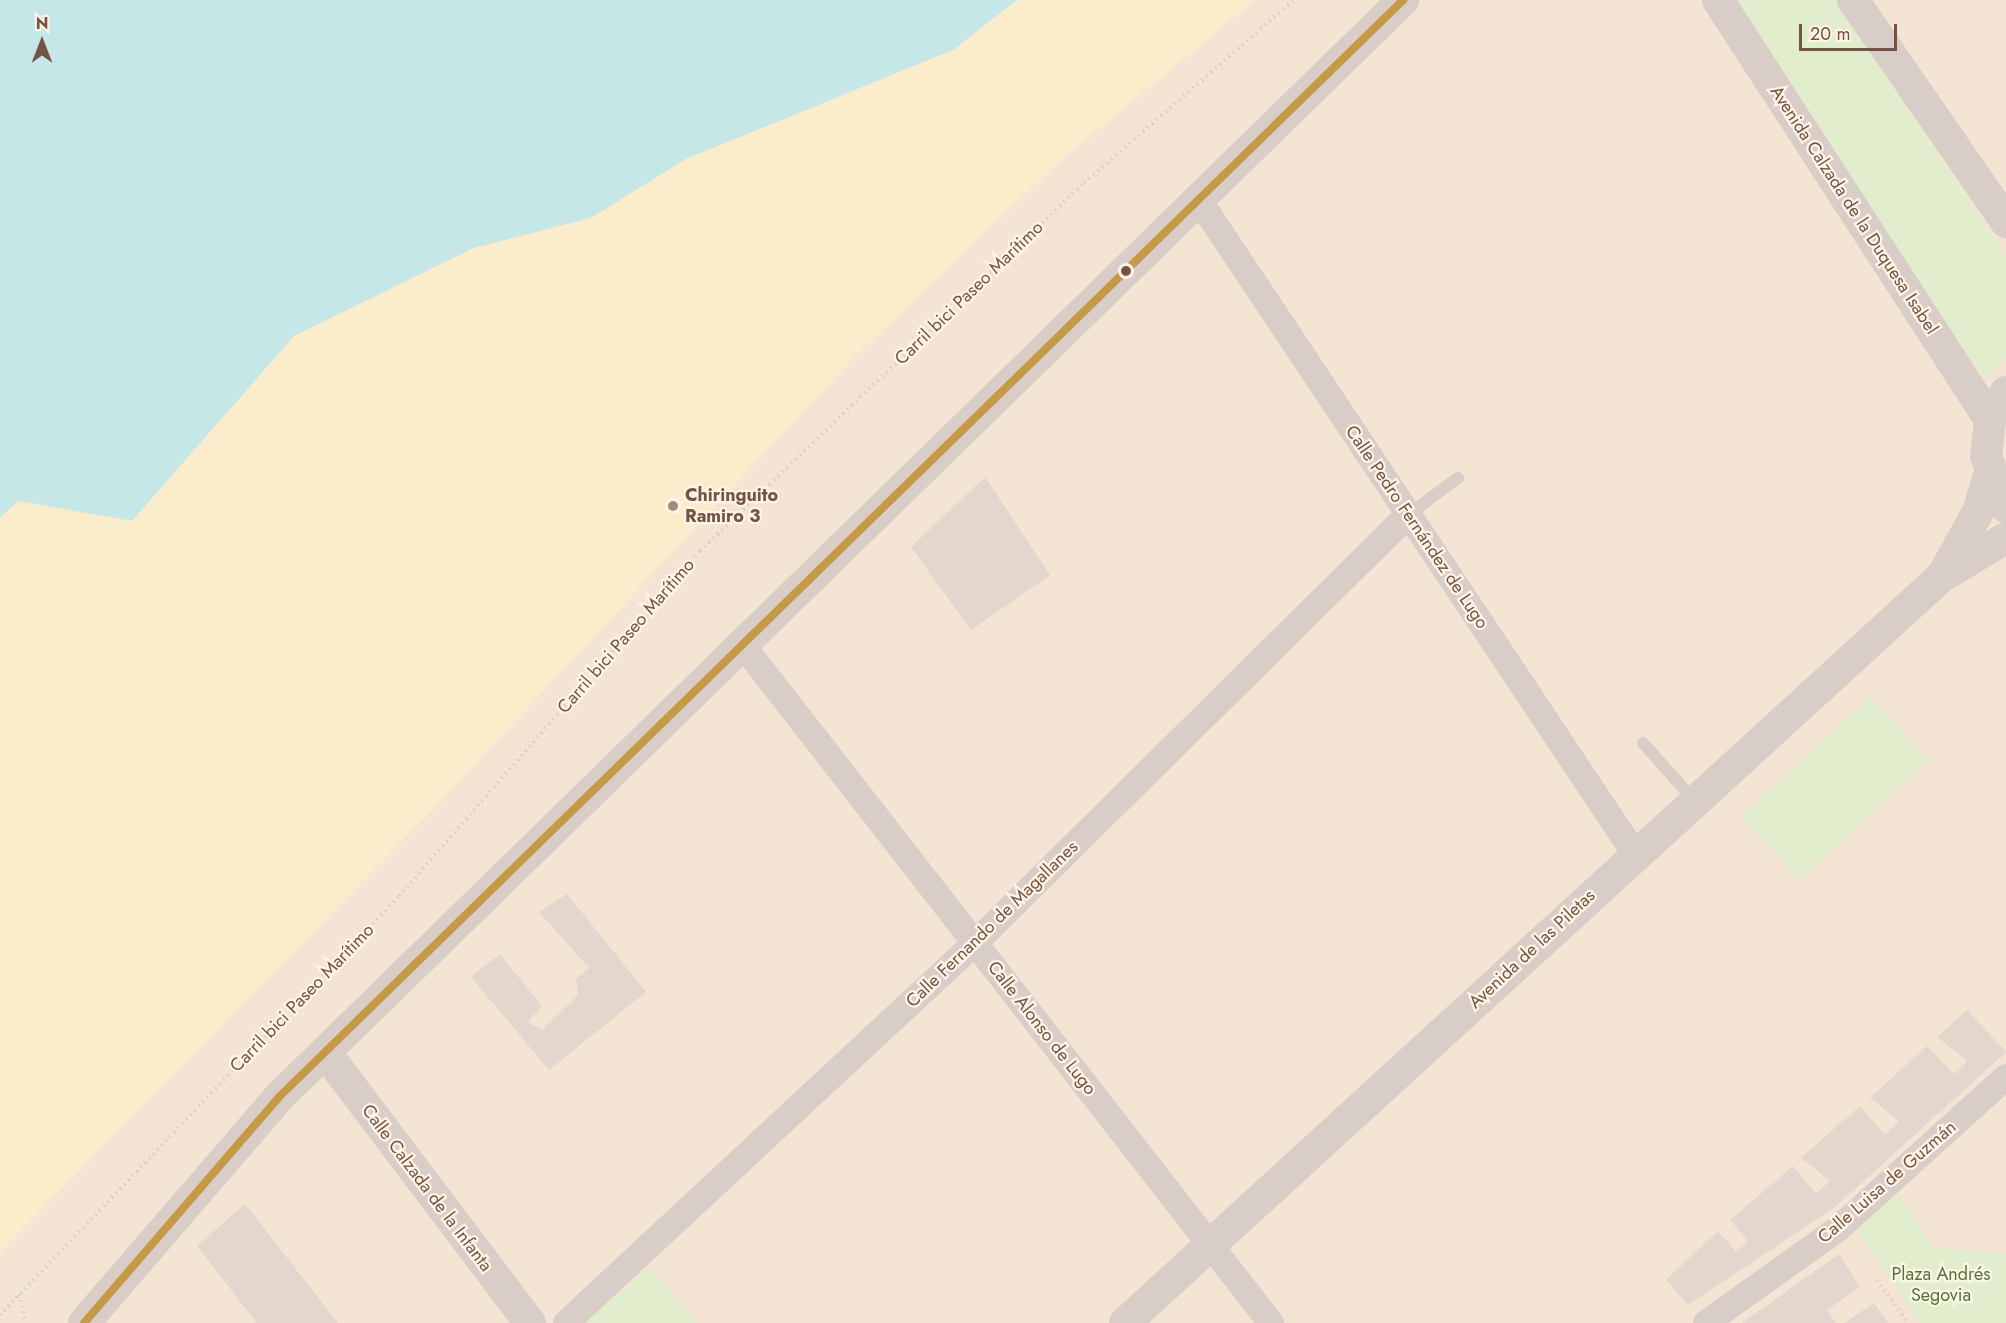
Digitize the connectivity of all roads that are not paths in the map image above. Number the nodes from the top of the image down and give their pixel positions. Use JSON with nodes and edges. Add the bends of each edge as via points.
{"nodes":[{"id":1,"x":1403,"y":0,"type":"edge"},
{"id":2,"x":1718,"y":0,"type":"edge"},
{"id":3,"x":1853,"y":0,"type":"edge"},
{"id":4,"x":1199,"y":200,"type":"junction"},
{"id":5,"x":2006,"y":222,"type":"edge"},
{"id":6,"x":2006,"y":392,"type":"edge"},
{"id":7,"x":1990,"y":420,"type":"junction"},
{"id":8,"x":1989,"y":475,"type":"junction"},
{"id":9,"x":1458,"y":478,"type":"dead end"},
{"id":10,"x":2006,"y":507,"type":"edge"},
{"id":11,"x":1409,"y":514,"type":"junction"},
{"id":12,"x":2006,"y":538,"type":"edge"},
{"id":13,"x":1941,"y":577,"type":"junction"},
{"id":14,"x":745,"y":648,"type":"junction"},
{"id":15,"x":1643,"y":743,"type":"dead end"},
{"id":16,"x":1694,"y":800,"type":"junction"},
{"id":17,"x":1635,"y":854,"type":"junction"},
{"id":18,"x":975,"y":943,"type":"junction"},
{"id":19,"x":325,"y":1052,"type":"junction"},
{"id":20,"x":2006,"y":1077,"type":"edge"},
{"id":21,"x":1211,"y":1245,"type":"junction"},
{"id":22,"x":84,"y":1323,"type":"edge"},
{"id":23,"x":530,"y":1323,"type":"edge"},
{"id":24,"x":566,"y":1323,"type":"edge"},
{"id":25,"x":1125,"y":1323,"type":"edge"},
{"id":26,"x":1271,"y":1323,"type":"edge"},
{"id":27,"x":1706,"y":1323,"type":"edge"}],
"edges":[{"from":1,"to":4,"type":"street"},
{"from":2,"to":7,"type":"street","name":"Avenida Calzada de la Duquesa Isabel"},
{"from":3,"to":5,"type":"street"},
{"from":4,"to":11,"type":"street","name":"Calle Pedro Fernández de Lugo"},
{"from":4,"to":14,"type":"street"},
{"from":6,"to":7,"type":"street"},
{"from":7,"to":8,"type":"street"},
{"from":8,"to":10,"type":"street"},
{"from":8,"to":13,"type":"street","name":"Avenida de las Piletas","via":[[1978,512]]},
{"from":9,"to":11,"type":"lane"},
{"from":11,"to":17,"type":"street","name":"Calle Pedro Fernández de Lugo"},
{"from":11,"to":18,"type":"street","name":"Calle Fernando de Magallanes"},
{"from":12,"to":13,"type":"street","name":"Avenida de las Piletas"},
{"from":13,"to":16,"type":"street","name":"Avenida de las Piletas"},
{"from":14,"to":18,"type":"street","name":"Calle Alonso de Lugo"},
{"from":14,"to":19,"type":"street"},
{"from":15,"to":16,"type":"lane"},
{"from":16,"to":17,"type":"street","name":"Avenida de las Piletas"},
{"from":17,"to":21,"type":"street","name":"Avenida de las Piletas"},
{"from":18,"to":21,"type":"street","name":"Calle Alonso de Lugo"},
{"from":18,"to":24,"type":"street","name":"Calle Fernando de Magallanes"},
{"from":19,"to":22,"type":"street"},
{"from":19,"to":23,"type":"street","name":"Calle Calzada de la Infanta"},
{"from":20,"to":27,"type":"street","name":"Calle Luisa de Guzmán","via":[[1839,1228]]},
{"from":21,"to":25,"type":"street","name":"Avenida de las Piletas"},
{"from":21,"to":26,"type":"street","name":"Calle Alonso de Lugo"}]}
